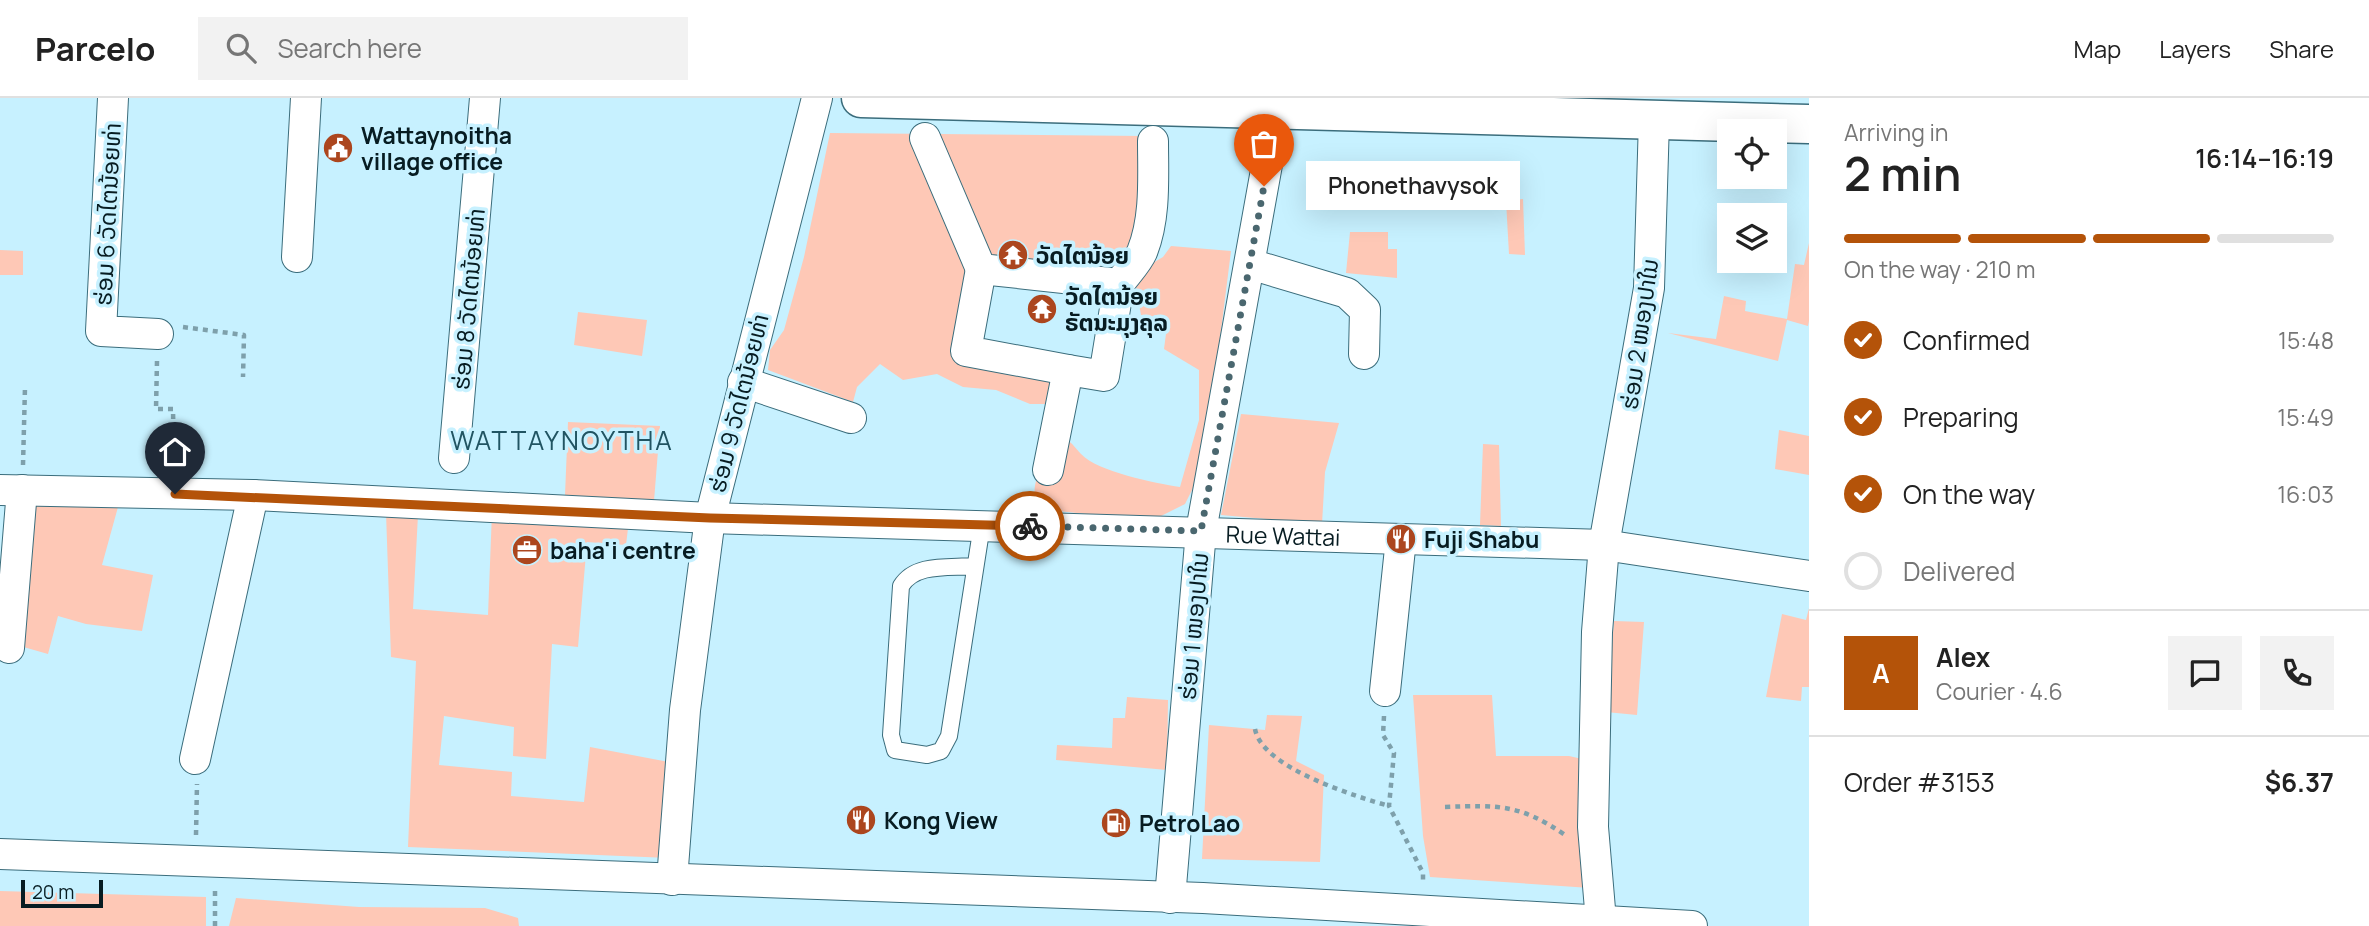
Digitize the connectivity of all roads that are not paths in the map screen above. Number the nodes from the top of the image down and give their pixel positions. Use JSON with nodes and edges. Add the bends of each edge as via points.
{"nodes":[{"id":1,"x":113,"y":98,"type":"edge"},
{"id":2,"x":306,"y":98,"type":"edge"},
{"id":3,"x":485,"y":98,"type":"edge"},
{"id":4,"x":817,"y":98,"type":"edge"},
{"id":5,"x":861,"y":98,"type":"edge"},
{"id":6,"x":1279,"y":103,"type":"edge"},
{"id":7,"x":1654,"y":120,"type":"junction"},
{"id":8,"x":1809,"y":124,"type":"edge"},
{"id":9,"x":925,"y":138,"type":"dead end"},
{"id":10,"x":1153,"y":141,"type":"dead end"},
{"id":11,"x":297,"y":257,"type":"dead end"},
{"id":12,"x":1250,"y":264,"type":"junction"},
{"id":13,"x":981,"y":269,"type":"junction"},
{"id":14,"x":1119,"y":284,"type":"junction"},
{"id":15,"x":158,"y":334,"type":"road end"},
{"id":16,"x":1364,"y":354,"type":"dead end"},
{"id":17,"x":1069,"y":370,"type":"junction"},
{"id":18,"x":743,"y":382,"type":"junction"},
{"id":19,"x":851,"y":418,"type":"dead end"},
{"id":20,"x":454,"y":458,"type":"dead end"},
{"id":21,"x":1048,"y":470,"type":"dead end"},
{"id":22,"x":11,"y":490,"type":"edge"},
{"id":23,"x":253,"y":495,"type":"junction"},
{"id":24,"x":710,"y":518,"type":"junction"},
{"id":25,"x":982,"y":525,"type":"junction"},
{"id":26,"x":1201,"y":531,"type":"junction"},
{"id":27,"x":1401,"y":539,"type":"junction"},
{"id":28,"x":1604,"y":545,"type":"junction"},
{"id":29,"x":973,"y":566,"type":"junction"},
{"id":30,"x":1809,"y":576,"type":"edge"},
{"id":31,"x":9,"y":648,"type":"dead end"},
{"id":32,"x":1385,"y":691,"type":"road end"},
{"id":33,"x":195,"y":759,"type":"road end"},
{"id":34,"x":0,"y":854,"type":"edge"},
{"id":35,"x":672,"y":880,"type":"junction"},
{"id":36,"x":1170,"y":898,"type":"junction"},
{"id":37,"x":1601,"y":921,"type":"junction"},
{"id":38,"x":1692,"y":926,"type":"edge"}],
"edges":[{"from":1,"to":15,"type":"street","name":"ຮ່ອມ 6 ວັດໄຕນ້ອຍທ່າ","via":[[101,331]]},
{"from":2,"to":11,"type":"street"},
{"from":3,"to":20,"type":"street","name":"ຮ່ອມ 8 ວັດໄຕນ້ອຍທ່າ"},
{"from":4,"to":18,"type":"street","name":"ຮ່ອມ 9 ວັດໄຕນ້ອຍທ່າ"},
{"from":5,"to":6,"type":"highway"},
{"from":6,"to":7,"type":"highway"},
{"from":6,"to":12,"type":"street","name":"ຮ່ອມ 1 ໜອງປາໃນ"},
{"from":7,"to":8,"type":"highway"},
{"from":7,"to":28,"type":"street","name":"ຮ່ອມ 2 ໜອງປາໃນ","via":[[1648,288]]},
{"from":9,"to":13,"type":"street"},
{"from":10,"to":14,"type":"street","via":[[1153,196],[1147,233],[1142,253]]},
{"from":12,"to":16,"type":"street","via":[[1348,293],[1365,310]]},
{"from":12,"to":26,"type":"street","name":"ຮ່ອມ 1 ໜອງປາໃນ"},
{"from":13,"to":14,"type":"street"},
{"from":13,"to":17,"type":"street","via":[[965,351]]},
{"from":14,"to":17,"type":"street","via":[[1104,376]]},
{"from":17,"to":21,"type":"street"},
{"from":18,"to":19,"type":"street"},
{"from":18,"to":24,"type":"street","name":"ຮ່ອມ 9 ວັດໄຕນ້ອຍທ່າ"},
{"from":22,"to":23,"type":"street","name":"Rue Wattai"},
{"from":22,"to":31,"type":"street"},
{"from":23,"to":24,"type":"street","name":"Rue Wattai"},
{"from":23,"to":33,"type":"street"},
{"from":24,"to":25,"type":"street","name":"Rue Wattai"},
{"from":24,"to":35,"type":"street","name":"ຮ່ອມ 9 ວັດໄຕນ້ອຍທ່າ","via":[[685,710]]},
{"from":25,"to":26,"type":"street","name":"Rue Wattai"},
{"from":25,"to":29,"type":"lane"},
{"from":26,"to":27,"type":"street","name":"Rue Wattai"},
{"from":26,"to":36,"type":"street","name":"ຮ່ອມ 1 ໜອງປາໃນ"},
{"from":27,"to":28,"type":"street","name":"Rue Wattai"},
{"from":27,"to":32,"type":"street"},
{"from":28,"to":30,"type":"street","name":"Rue Wattai"},
{"from":28,"to":37,"type":"street","name":"ຮ່ອມ 2 ໜອງປາໃນ","via":[[1597,632],[1593,827]]},
{"from":29,"to":29,"type":"lane","via":[[949,736],[941,751],[927,755],[895,750],[891,735],[901,586],[918,570]]},
{"from":34,"to":35,"type":"street"},
{"from":35,"to":36,"type":"street"},
{"from":36,"to":37,"type":"street"},
{"from":37,"to":38,"type":"street"}]}
